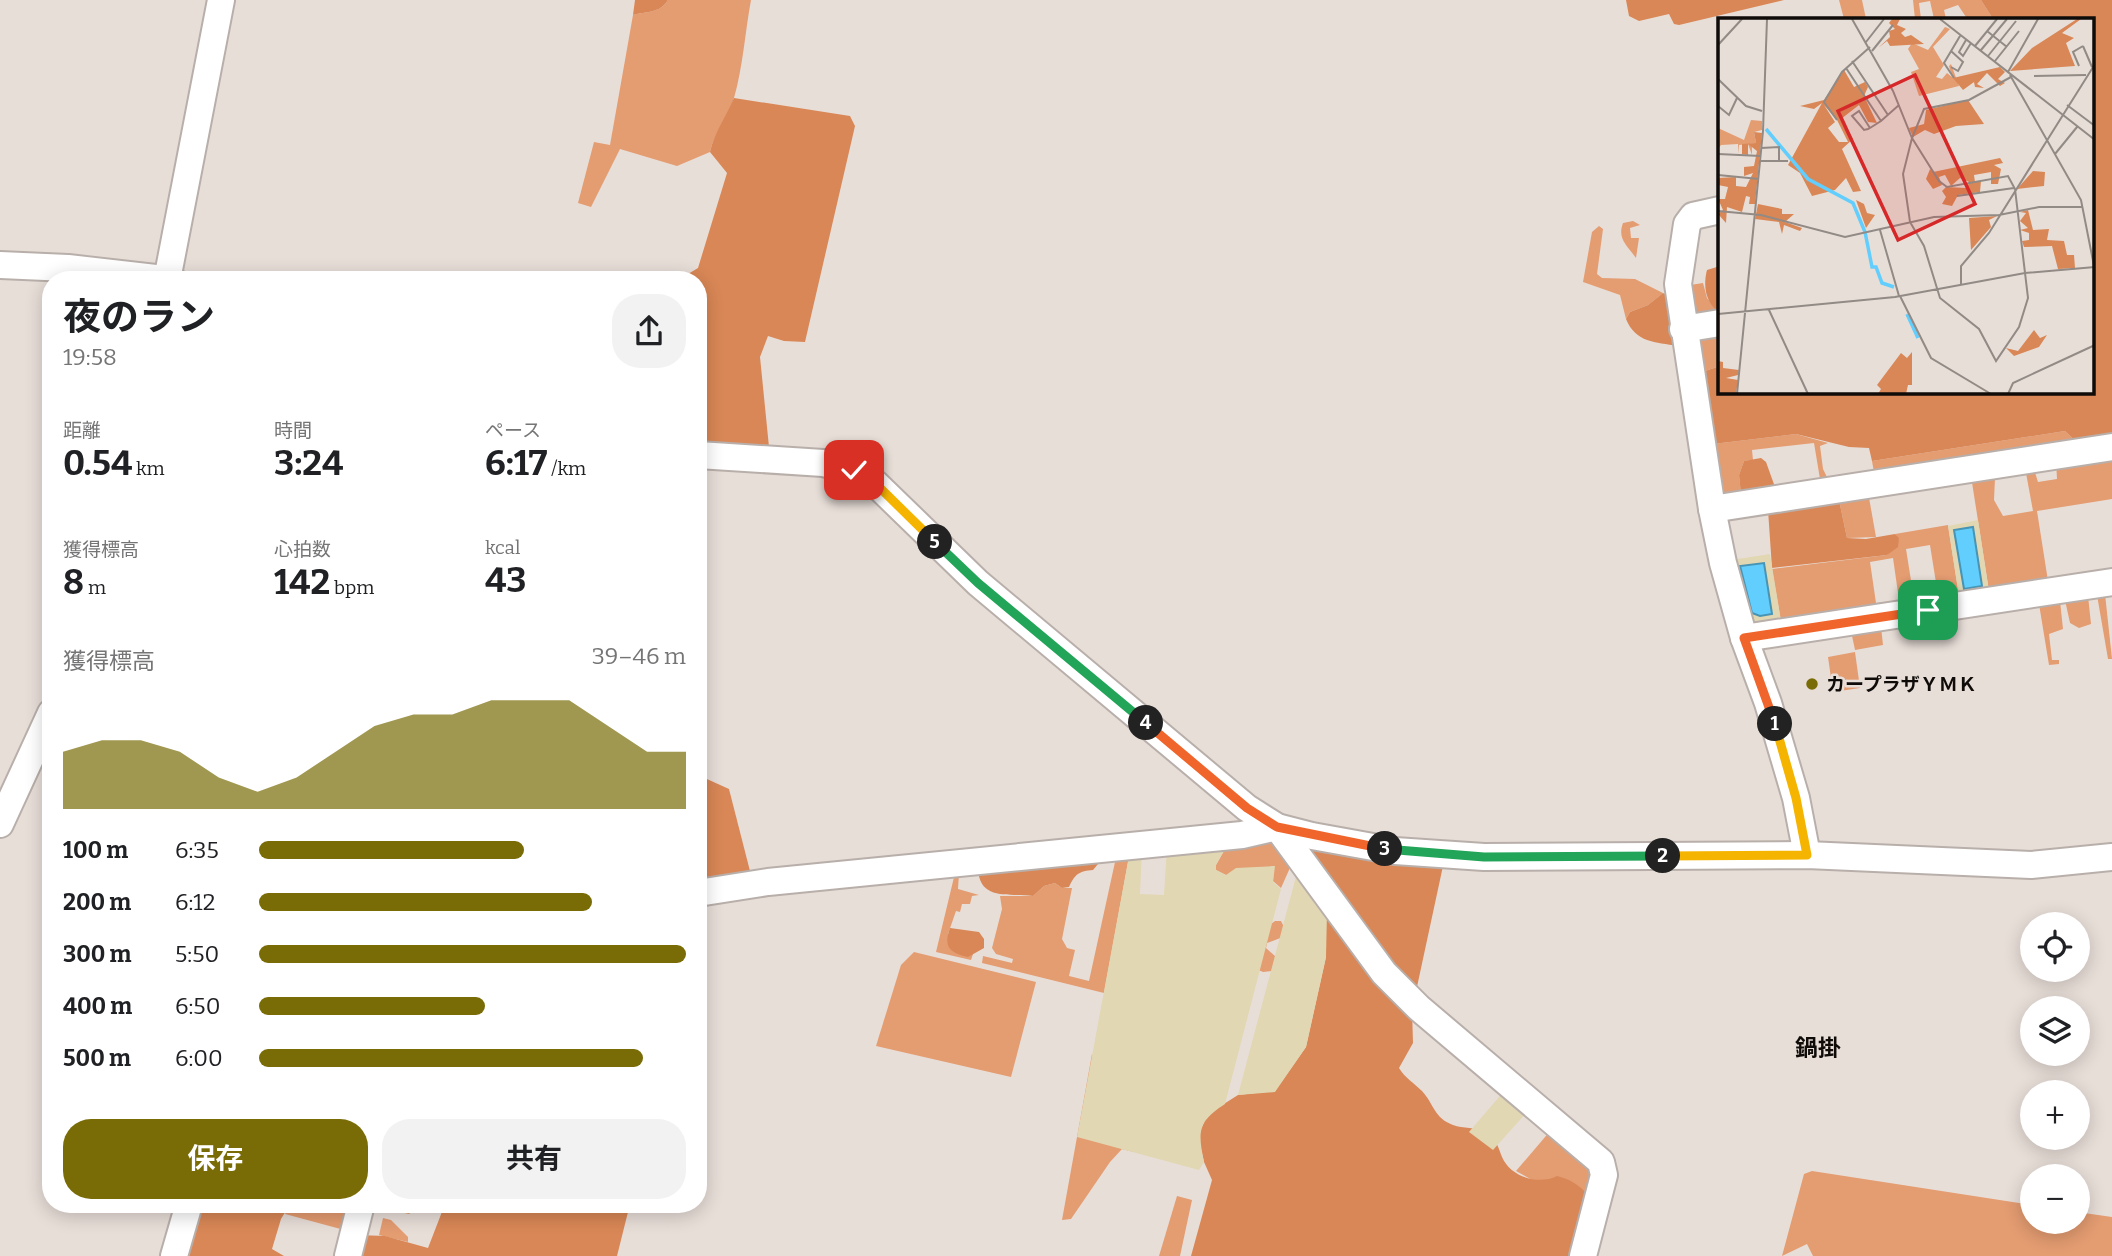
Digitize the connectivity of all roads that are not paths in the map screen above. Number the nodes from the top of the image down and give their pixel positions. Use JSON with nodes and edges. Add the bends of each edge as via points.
{"nodes":[{"id":1,"x":221,"y":0,"type":"edge"},
{"id":2,"x":1718,"y":210,"type":"edge"},
{"id":3,"x":0,"y":265,"type":"edge"},
{"id":4,"x":72,"y":271,"type":"edge"},
{"id":5,"x":170,"y":271,"type":"edge"},
{"id":6,"x":1718,"y":323,"type":"edge"},
{"id":7,"x":1683,"y":329,"type":"junction"},
{"id":8,"x":2112,"y":447,"type":"edge"},
{"id":9,"x":707,"y":456,"type":"edge"},
{"id":10,"x":1712,"y":509,"type":"junction"},
{"id":11,"x":2112,"y":582,"type":"edge"},
{"id":12,"x":1744,"y":638,"type":"junction"},
{"id":13,"x":42,"y":733,"type":"edge"},
{"id":14,"x":0,"y":824,"type":"edge"},
{"id":15,"x":1277,"y":827,"type":"junction"},
{"id":16,"x":1807,"y":855,"type":"junction"},
{"id":17,"x":2112,"y":857,"type":"edge"},
{"id":18,"x":707,"y":892,"type":"edge"},
{"id":19,"x":186,"y":1213,"type":"edge"},
{"id":20,"x":359,"y":1213,"type":"edge"},
{"id":21,"x":174,"y":1256,"type":"edge"},
{"id":22,"x":348,"y":1256,"type":"edge"},
{"id":23,"x":1583,"y":1256,"type":"edge"}],
"edges":[{"from":1,"to":5,"type":"street"},
{"from":2,"to":7,"type":"street","via":[[1693,215],[1687,224],[1678,284]]},
{"from":3,"to":4,"type":"street"},
{"from":6,"to":7,"type":"street"},
{"from":7,"to":10,"type":"street"},
{"from":8,"to":10,"type":"street"},
{"from":9,"to":15,"type":"street","via":[[823,463],[854,470],[876,484],[978,583],[1247,808]]},
{"from":10,"to":12,"type":"street"},
{"from":11,"to":12,"type":"street"},
{"from":12,"to":16,"type":"street","via":[[1796,798]]},
{"from":13,"to":14,"type":"street"},
{"from":15,"to":16,"type":"street","via":[[1395,851],[1484,857]]},
{"from":15,"to":18,"type":"street","via":[[1242,835]]},
{"from":15,"to":23,"type":"street","via":[[1384,973],[1601,1162],[1604,1175]]},
{"from":16,"to":17,"type":"street","via":[[2031,865]]},
{"from":19,"to":21,"type":"street"},
{"from":20,"to":22,"type":"street"}]}
